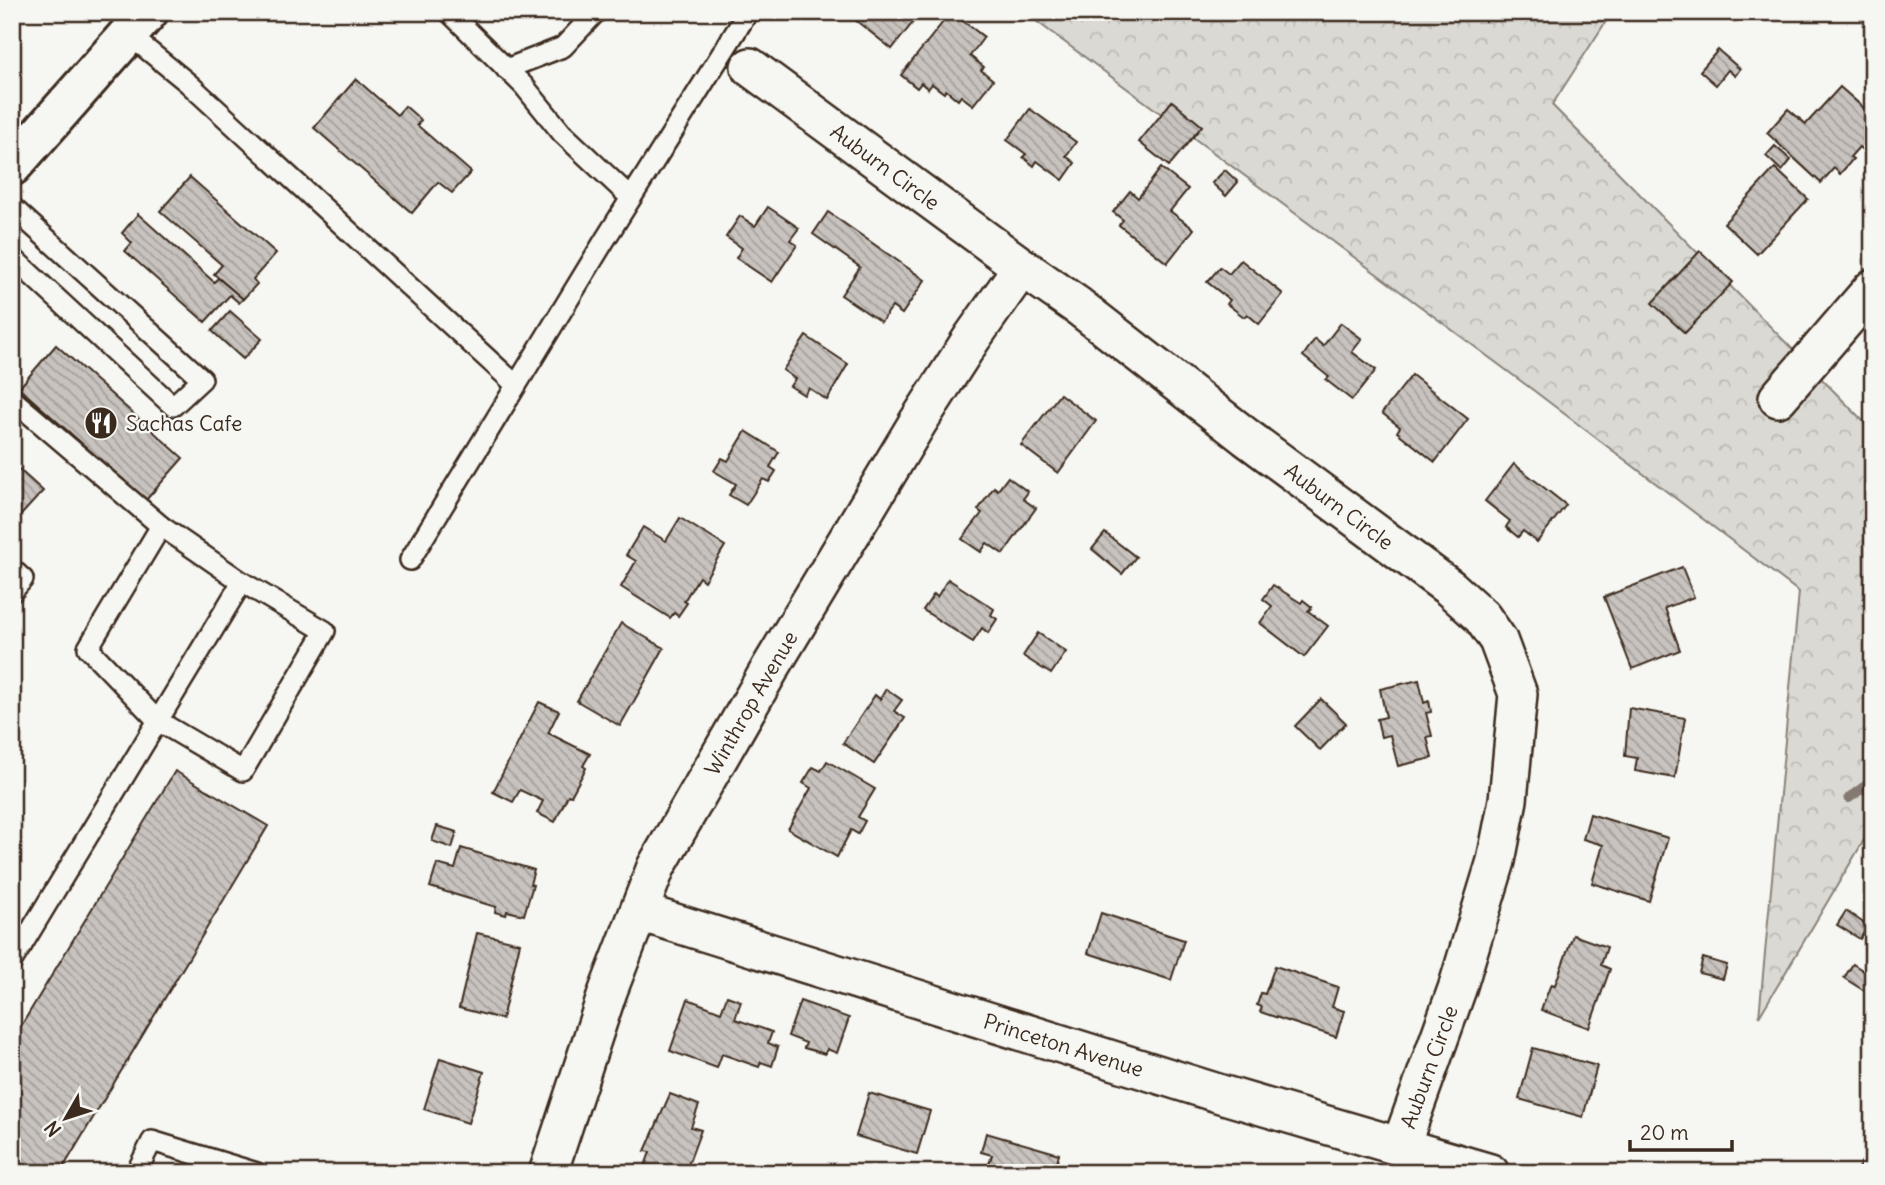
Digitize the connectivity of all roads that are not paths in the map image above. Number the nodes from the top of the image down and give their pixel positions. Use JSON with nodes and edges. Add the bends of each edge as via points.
{"nodes":[{"id":1,"x":449,"y":12,"type":"edge"},
{"id":2,"x":596,"y":12,"type":"edge"},
{"id":3,"x":748,"y":12,"type":"edge"},
{"id":4,"x":138,"y":23,"type":"edge"},
{"id":5,"x":750,"y":67,"type":"dead end"},
{"id":6,"x":506,"y":69,"type":"junction"},
{"id":7,"x":12,"y":166,"type":"edge"},
{"id":8,"x":631,"y":198,"type":"junction"},
{"id":9,"x":12,"y":207,"type":"edge"},
{"id":10,"x":12,"y":257,"type":"edge"},
{"id":11,"x":1022,"y":267,"type":"junction"},
{"id":12,"x":1873,"y":288,"type":"edge"},
{"id":13,"x":516,"y":385,"type":"junction"},
{"id":14,"x":1778,"y":398,"type":"dead end"},
{"id":15,"x":12,"y":399,"type":"edge"},
{"id":16,"x":161,"y":526,"type":"junction"},
{"id":17,"x":410,"y":560,"type":"dead end"},
{"id":18,"x":12,"y":569,"type":"edge"},
{"id":19,"x":242,"y":582,"type":"junction"},
{"id":20,"x":12,"y":592,"type":"edge"},
{"id":21,"x":158,"y":721,"type":"junction"},
{"id":22,"x":640,"y":912,"type":"junction"},
{"id":23,"x":15,"y":949,"type":"edge"},
{"id":24,"x":1401,"y":1145,"type":"junction"},
{"id":25,"x":136,"y":1173,"type":"edge"},
{"id":26,"x":257,"y":1173,"type":"edge"},
{"id":27,"x":548,"y":1173,"type":"edge"},
{"id":28,"x":1490,"y":1173,"type":"edge"}],
"edges":[{"from":1,"to":6,"type":"lane"},
{"from":2,"to":6,"type":"lane","via":[[564,47]]},
{"from":3,"to":8,"type":"lane"},
{"from":4,"to":7,"type":"main road"},
{"from":4,"to":13,"type":"lane","via":[[188,83]]},
{"from":5,"to":11,"type":"street","name":"Auburn Circle"},
{"from":6,"to":8,"type":"lane","via":[[562,133]]},
{"from":8,"to":13,"type":"lane"},
{"from":9,"to":10,"type":"lane","via":[[202,379],[173,406]]},
{"from":11,"to":22,"type":"street","name":"Winthrop Avenue","via":[[924,412],[778,655],[656,867]]},
{"from":11,"to":24,"type":"street","name":"Auburn Circle","via":[[1450,588],[1482,617],[1509,665],[1518,694],[1508,800],[1496,861],[1457,989]]},
{"from":12,"to":14,"type":"street"},
{"from":13,"to":17,"type":"lane"},
{"from":15,"to":16,"type":"lane"},
{"from":16,"to":19,"type":"lane"},
{"from":16,"to":21,"type":"lane","via":[[88,648]]},
{"from":18,"to":20,"type":"lane","via":[[23,579]]},
{"from":19,"to":21,"type":"lane"},
{"from":19,"to":21,"type":"lane","via":[[325,631],[243,771]]},
{"from":21,"to":23,"type":"lane"},
{"from":22,"to":24,"type":"street","name":"Princeton Avenue","via":[[1224,1095]]},
{"from":22,"to":27,"type":"street","name":"Winthrop Avenue","via":[[608,991]]},
{"from":24,"to":28,"type":"street","name":"Princeton Avenue"},
{"from":25,"to":26,"type":"lane","via":[[152,1141]]}]}
